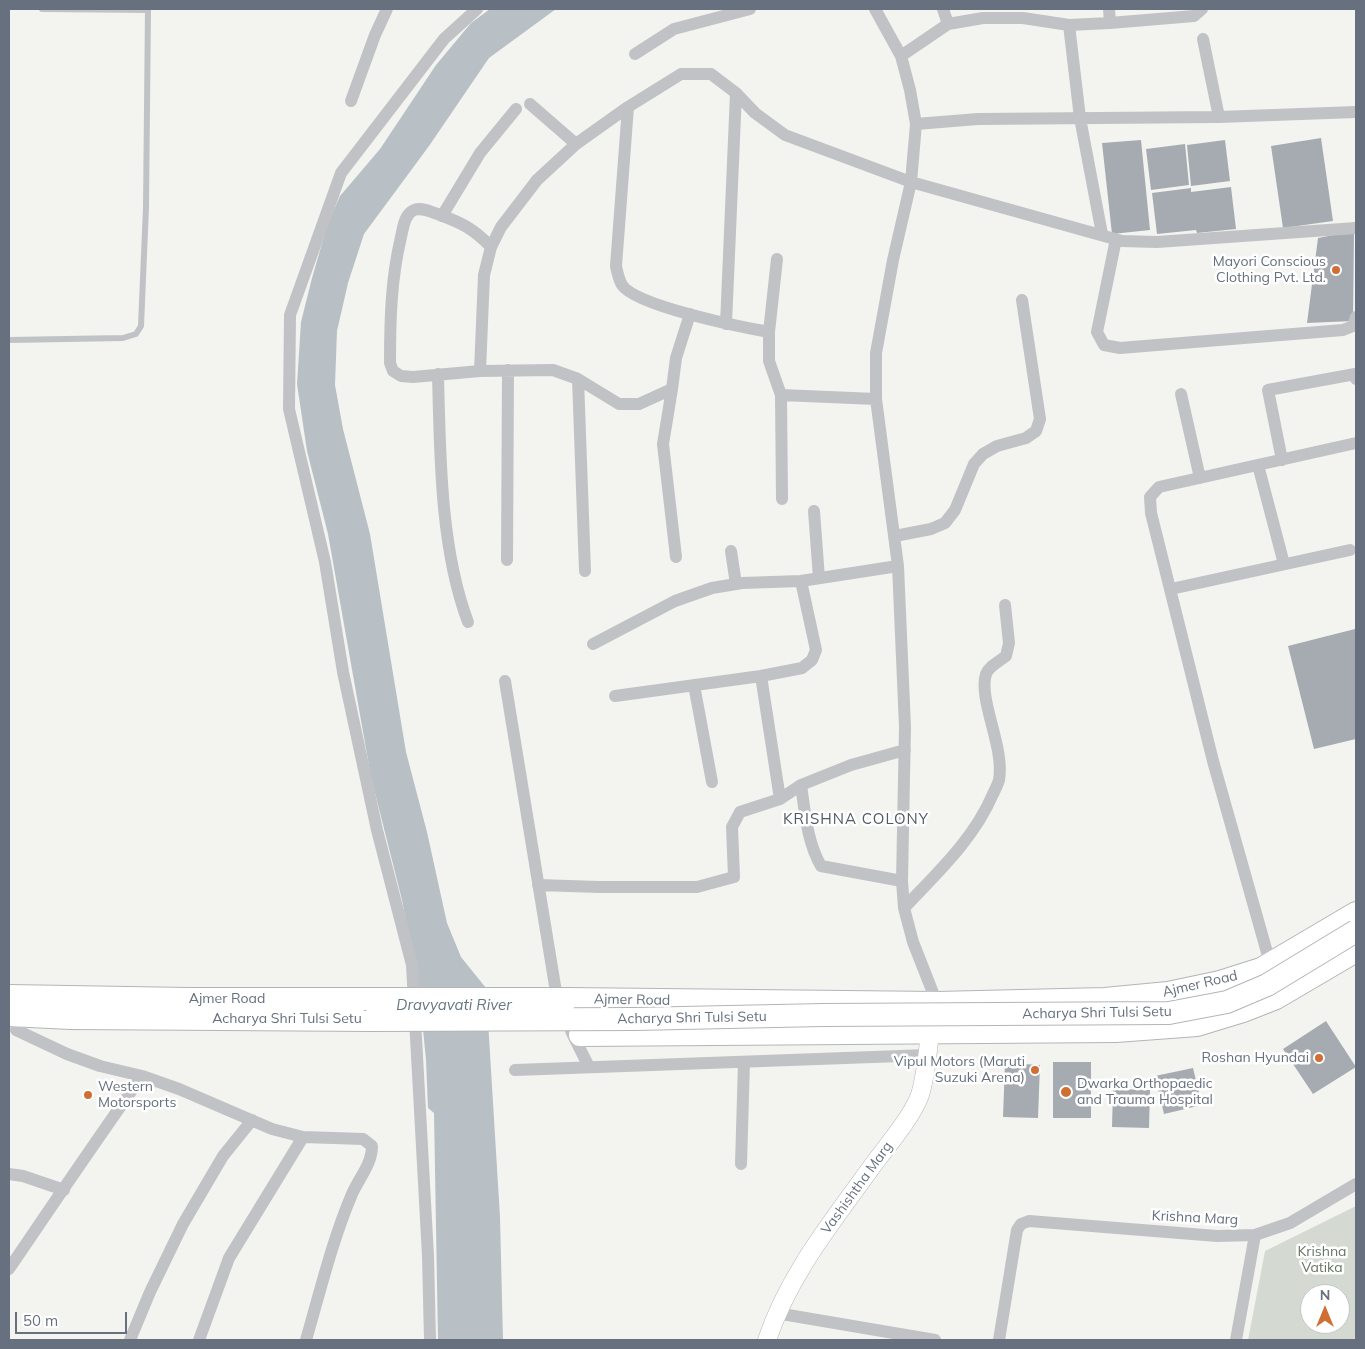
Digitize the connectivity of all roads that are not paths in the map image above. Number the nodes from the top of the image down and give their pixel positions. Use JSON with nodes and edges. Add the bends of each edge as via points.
{"nodes":[{"id":1,"x":42,"y":9,"type":"edge"},
{"id":2,"x":387,"y":9,"type":"edge"},
{"id":3,"x":477,"y":9,"type":"edge"},
{"id":4,"x":750,"y":9,"type":"edge"},
{"id":5,"x":875,"y":9,"type":"edge"},
{"id":6,"x":943,"y":9,"type":"edge"},
{"id":7,"x":1109,"y":9,"type":"edge"},
{"id":8,"x":1202,"y":9,"type":"edge"},
{"id":9,"x":148,"y":10,"type":"edge"},
{"id":10,"x":1022,"y":13,"type":"edge"},
{"id":11,"x":1110,"y":23,"type":"junction"},
{"id":12,"x":948,"y":24,"type":"junction"},
{"id":13,"x":1069,"y":25,"type":"junction"},
{"id":14,"x":1203,"y":39,"type":"dead end"},
{"id":15,"x":635,"y":54,"type":"dead end"},
{"id":16,"x":901,"y":56,"type":"junction"},
{"id":17,"x":736,"y":93,"type":"junction"},
{"id":18,"x":351,"y":101,"type":"dead end"},
{"id":19,"x":530,"y":104,"type":"dead end"},
{"id":20,"x":628,"y":106,"type":"junction"},
{"id":21,"x":516,"y":109,"type":"dead end"},
{"id":22,"x":1356,"y":112,"type":"edge"},
{"id":23,"x":1219,"y":117,"type":"junction"},
{"id":24,"x":1080,"y":118,"type":"junction"},
{"id":25,"x":916,"y":124,"type":"junction"},
{"id":26,"x":576,"y":144,"type":"junction"},
{"id":27,"x":911,"y":182,"type":"junction"},
{"id":28,"x":442,"y":216,"type":"junction"},
{"id":29,"x":1356,"y":228,"type":"edge"},
{"id":30,"x":1102,"y":234,"type":"junction"},
{"id":31,"x":1116,"y":239,"type":"junction"},
{"id":32,"x":491,"y":247,"type":"junction"},
{"id":33,"x":777,"y":259,"type":"dead end"},
{"id":34,"x":1022,"y":300,"type":"dead end"},
{"id":35,"x":690,"y":314,"type":"junction"},
{"id":36,"x":1356,"y":317,"type":"edge"},
{"id":37,"x":726,"y":324,"type":"junction"},
{"id":38,"x":769,"y":332,"type":"junction"},
{"id":39,"x":9,"y":340,"type":"edge"},
{"id":40,"x":508,"y":370,"type":"junction"},
{"id":41,"x":480,"y":371,"type":"junction"},
{"id":42,"x":438,"y":374,"type":"junction"},
{"id":43,"x":578,"y":379,"type":"junction"},
{"id":44,"x":1356,"y":379,"type":"edge"},
{"id":45,"x":672,"y":389,"type":"junction"},
{"id":46,"x":1181,"y":394,"type":"dead end"},
{"id":47,"x":781,"y":395,"type":"junction"},
{"id":48,"x":876,"y":399,"type":"junction"},
{"id":49,"x":1356,"y":443,"type":"edge"},
{"id":50,"x":1282,"y":460,"type":"junction"},
{"id":51,"x":1258,"y":465,"type":"junction"},
{"id":52,"x":1200,"y":478,"type":"junction"},
{"id":53,"x":782,"y":499,"type":"dead end"},
{"id":54,"x":814,"y":511,"type":"dead end"},
{"id":55,"x":895,"y":536,"type":"junction"},
{"id":56,"x":1350,"y":550,"type":"dead end"},
{"id":57,"x":731,"y":551,"type":"dead end"},
{"id":58,"x":676,"y":557,"type":"dead end"},
{"id":59,"x":507,"y":560,"type":"dead end"},
{"id":60,"x":1284,"y":564,"type":"junction"},
{"id":61,"x":898,"y":566,"type":"junction"},
{"id":62,"x":585,"y":572,"type":"dead end"},
{"id":63,"x":819,"y":578,"type":"junction"},
{"id":64,"x":801,"y":581,"type":"junction"},
{"id":65,"x":736,"y":584,"type":"junction"},
{"id":66,"x":1171,"y":589,"type":"junction"},
{"id":67,"x":1005,"y":605,"type":"dead end"},
{"id":68,"x":468,"y":622,"type":"dead end"},
{"id":69,"x":593,"y":644,"type":"dead end"},
{"id":70,"x":761,"y":676,"type":"junction"},
{"id":71,"x":505,"y":681,"type":"dead end"},
{"id":72,"x":694,"y":685,"type":"junction"},
{"id":73,"x":615,"y":696,"type":"dead end"},
{"id":74,"x":904,"y":750,"type":"junction"},
{"id":75,"x":712,"y":782,"type":"dead end"},
{"id":76,"x":801,"y":785,"type":"junction"},
{"id":77,"x":780,"y":799,"type":"junction"},
{"id":78,"x":902,"y":881,"type":"junction"},
{"id":79,"x":538,"y":885,"type":"junction"},
{"id":80,"x":904,"y":908,"type":"junction"},
{"id":81,"x":1356,"y":913,"type":"edge"},
{"id":82,"x":1356,"y":931,"type":"edge"},
{"id":83,"x":1356,"y":951,"type":"edge"},
{"id":84,"x":1270,"y":963,"type":"junction"},
{"id":85,"x":9,"y":996,"type":"edge"},
{"id":86,"x":937,"y":1003,"type":"junction"},
{"id":87,"x":11,"y":1025,"type":"edge"},
{"id":88,"x":930,"y":1031,"type":"junction"},
{"id":89,"x":928,"y":1055,"type":"junction"},
{"id":90,"x":744,"y":1062,"type":"junction"},
{"id":91,"x":589,"y":1067,"type":"junction"},
{"id":92,"x":515,"y":1070,"type":"dead end"},
{"id":93,"x":142,"y":1076,"type":"junction"},
{"id":94,"x":252,"y":1120,"type":"junction"},
{"id":95,"x":303,"y":1137,"type":"junction"},
{"id":96,"x":741,"y":1164,"type":"dead end"},
{"id":97,"x":9,"y":1174,"type":"edge"},
{"id":98,"x":1356,"y":1184,"type":"edge"},
{"id":99,"x":64,"y":1190,"type":"junction"},
{"id":100,"x":1255,"y":1235,"type":"junction"},
{"id":101,"x":9,"y":1268,"type":"edge"},
{"id":102,"x":776,"y":1313,"type":"junction"},
{"id":103,"x":899,"y":1337,"type":"edge"},
{"id":104,"x":130,"y":1340,"type":"edge"},
{"id":105,"x":199,"y":1340,"type":"edge"},
{"id":106,"x":306,"y":1340,"type":"edge"},
{"id":107,"x":430,"y":1340,"type":"edge"},
{"id":108,"x":767,"y":1340,"type":"edge"},
{"id":109,"x":935,"y":1340,"type":"edge"},
{"id":110,"x":999,"y":1340,"type":"edge"},
{"id":111,"x":1236,"y":1340,"type":"edge"}],
"edges":[{"from":1,"to":9,"type":"lane"},
{"from":2,"to":18,"type":"street"},
{"from":3,"to":107,"type":"street","via":[[444,39],[342,173],[290,315],[289,409],[325,562],[343,672],[377,830],[412,965]]},
{"from":4,"to":15,"type":"street","via":[[674,29]]},
{"from":5,"to":16,"type":"street"},
{"from":6,"to":12,"type":"street"},
{"from":7,"to":11,"type":"street"},
{"from":8,"to":11,"type":"street","via":[[1194,16]]},
{"from":9,"to":39,"type":"lane","via":[[142,326],[136,334],[123,338]]},
{"from":10,"to":12,"type":"street"},
{"from":10,"to":13,"type":"street"},
{"from":11,"to":13,"type":"street"},
{"from":12,"to":16,"type":"street"},
{"from":13,"to":24,"type":"street"},
{"from":14,"to":23,"type":"street"},
{"from":16,"to":25,"type":"street"},
{"from":17,"to":20,"type":"street","via":[[711,74],[681,74]]},
{"from":17,"to":27,"type":"street","via":[[755,113],[786,135]]},
{"from":17,"to":37,"type":"street"},
{"from":19,"to":26,"type":"street"},
{"from":20,"to":26,"type":"street"},
{"from":20,"to":35,"type":"street","via":[[616,266],[622,285],[642,299]]},
{"from":21,"to":28,"type":"street","via":[[480,153]]},
{"from":22,"to":23,"type":"street"},
{"from":23,"to":24,"type":"street"},
{"from":24,"to":25,"type":"street","via":[[978,119]]},
{"from":24,"to":30,"type":"street"},
{"from":25,"to":27,"type":"street"},
{"from":26,"to":32,"type":"street","via":[[537,180],[501,227]]},
{"from":27,"to":30,"type":"street"},
{"from":27,"to":48,"type":"street","via":[[882,313],[876,353]]},
{"from":28,"to":32,"type":"street","via":[[461,222]]},
{"from":28,"to":42,"type":"street","via":[[424,210],[414,210],[408,215],[394,266],[391,298],[390,363],[393,372],[413,377]]},
{"from":29,"to":31,"type":"street","via":[[1157,242]]},
{"from":30,"to":31,"type":"street"},
{"from":31,"to":36,"type":"street","via":[[1097,332],[1104,345],[1120,348],[1343,330],[1353,326]]},
{"from":32,"to":41,"type":"street","via":[[484,275]]},
{"from":33,"to":38,"type":"street"},
{"from":34,"to":55,"type":"street","via":[[1040,419],[1036,431],[983,454],[974,464],[955,510],[945,523]]},
{"from":35,"to":37,"type":"street"},
{"from":35,"to":45,"type":"street","via":[[676,358]]},
{"from":37,"to":38,"type":"street"},
{"from":38,"to":47,"type":"street","via":[[769,361]]},
{"from":40,"to":41,"type":"street"},
{"from":40,"to":43,"type":"street","via":[[553,370]]},
{"from":40,"to":59,"type":"street"},
{"from":41,"to":42,"type":"street"},
{"from":42,"to":68,"type":"street","via":[[443,498],[460,600]]},
{"from":43,"to":45,"type":"street","via":[[619,404],[639,404]]},
{"from":43,"to":62,"type":"street"},
{"from":44,"to":50,"type":"street","via":[[1355,374],[1268,390]]},
{"from":45,"to":58,"type":"street","via":[[662,444]]},
{"from":46,"to":52,"type":"street"},
{"from":47,"to":48,"type":"street"},
{"from":47,"to":53,"type":"street"},
{"from":48,"to":55,"type":"street"},
{"from":49,"to":50,"type":"street"},
{"from":50,"to":51,"type":"street"},
{"from":51,"to":52,"type":"street"},
{"from":51,"to":60,"type":"street"},
{"from":52,"to":66,"type":"street","via":[[1159,487],[1150,497]]},
{"from":54,"to":63,"type":"street"},
{"from":55,"to":61,"type":"street"},
{"from":56,"to":60,"type":"street"},
{"from":57,"to":65,"type":"street"},
{"from":60,"to":66,"type":"street"},
{"from":61,"to":63,"type":"street"},
{"from":61,"to":74,"type":"street","via":[[906,727]]},
{"from":63,"to":64,"type":"street"},
{"from":64,"to":65,"type":"street"},
{"from":64,"to":70,"type":"street","via":[[816,650],[812,660],[802,668]]},
{"from":65,"to":69,"type":"street","via":[[712,588],[675,601]]},
{"from":66,"to":84,"type":"street","via":[[1213,761]]},
{"from":67,"to":80,"type":"street","via":[[1009,643],[1006,656],[987,673],[985,692],[999,753],[999,780],[987,809],[962,844]]},
{"from":70,"to":72,"type":"street"},
{"from":70,"to":77,"type":"street"},
{"from":71,"to":79,"type":"street"},
{"from":72,"to":73,"type":"street"},
{"from":72,"to":75,"type":"street"},
{"from":74,"to":76,"type":"street","via":[[851,765]]},
{"from":74,"to":78,"type":"street"},
{"from":76,"to":77,"type":"street"},
{"from":76,"to":78,"type":"street","via":[[808,831],[820,866]]},
{"from":77,"to":79,"type":"street","via":[[740,812],[732,827],[734,877],[697,887]]},
{"from":78,"to":80,"type":"street"},
{"from":79,"to":91,"type":"street","via":[[558,1002]]},
{"from":80,"to":86,"type":"street","via":[[913,942]]},
{"from":81,"to":84,"type":"highway","name":"Ajmer Road"},
{"from":82,"to":87,"type":"highway","name":"Acharya Shri Tulsi Setu","bridge":true,"via":[[1267,985],[1227,1002],[1170,1013],[635,1019],[71,1018]]},
{"from":83,"to":88,"type":"highway","via":[[1276,998],[1197,1025],[1116,1031]]},
{"from":84,"to":86,"type":"highway","name":"Ajmer Road","via":[[1220,982],[1168,993],[1104,1000]]},
{"from":85,"to":86,"type":"highway","name":"Ajmer Road","bridge":true},
{"from":87,"to":88,"type":"highway","via":[[363,1034],[675,1035]]},
{"from":87,"to":93,"type":"street","via":[[67,1054]]},
{"from":88,"to":89,"type":"street","name":"Vashishtha Marg"},
{"from":89,"to":90,"type":"street"},
{"from":89,"to":102,"type":"street","name":"Vashishtha Marg","via":[[919,1096],[903,1124],[807,1256]]},
{"from":90,"to":91,"type":"street"},
{"from":90,"to":96,"type":"street"},
{"from":91,"to":92,"type":"street"},
{"from":93,"to":94,"type":"street"},
{"from":93,"to":99,"type":"street"},
{"from":94,"to":95,"type":"street"},
{"from":94,"to":104,"type":"street","via":[[223,1156],[183,1224]]},
{"from":95,"to":105,"type":"street","via":[[229,1258]]},
{"from":95,"to":106,"type":"street","via":[[363,1139],[372,1146],[372,1156],[349,1202]]},
{"from":97,"to":99,"type":"street"},
{"from":98,"to":100,"type":"street","name":"Krishna Marg","via":[[1290,1222]]},
{"from":99,"to":101,"type":"street"},
{"from":100,"to":110,"type":"street","name":"Krishna Marg","via":[[1217,1236],[1029,1221],[1020,1224]]},
{"from":100,"to":111,"type":"street"},
{"from":102,"to":103,"type":"street"},
{"from":102,"to":108,"type":"street","name":"Vashishtha Marg"},
{"from":103,"to":109,"type":"street"}]}
